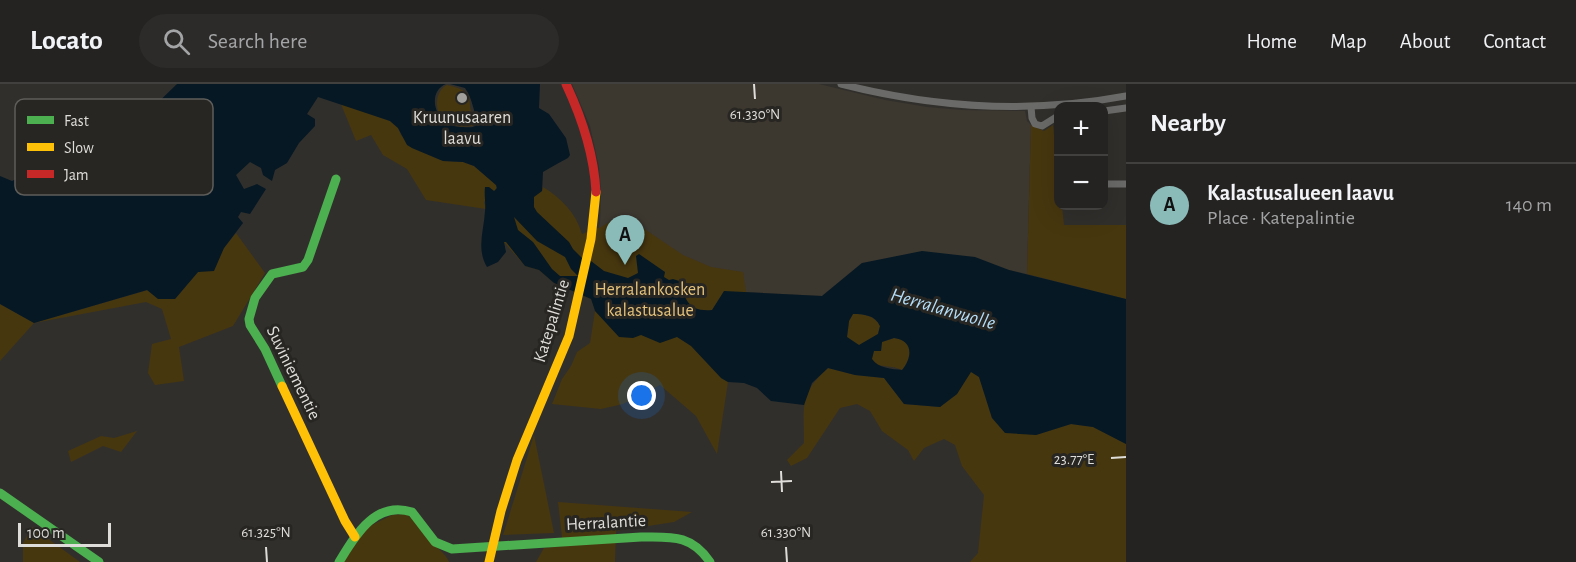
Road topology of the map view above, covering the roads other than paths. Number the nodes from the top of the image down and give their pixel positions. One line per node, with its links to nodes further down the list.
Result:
1 (566, 84): 13 (street, Katepalintie)
2 (841, 84): 4 (street)
3 (1126, 96): 4 (street)
4 (1031, 107): 7 (street)
5 (1126, 108): 6 (street)
6 (1108, 110)
7 (1054, 119)
8 (336, 179): 12 (street, Suviniementie)
9 (1108, 184): 10 (street)
10 (1126, 184)
11 (0, 493): 14 (street)
12 (356, 537): 13 (street, Herralantie); 15 (street)
13 (492, 546): 16 (street, Katepalintie); 17 (street, Herralantie)
14 (99, 562)
15 (339, 562)
16 (489, 562)
17 (710, 562)

